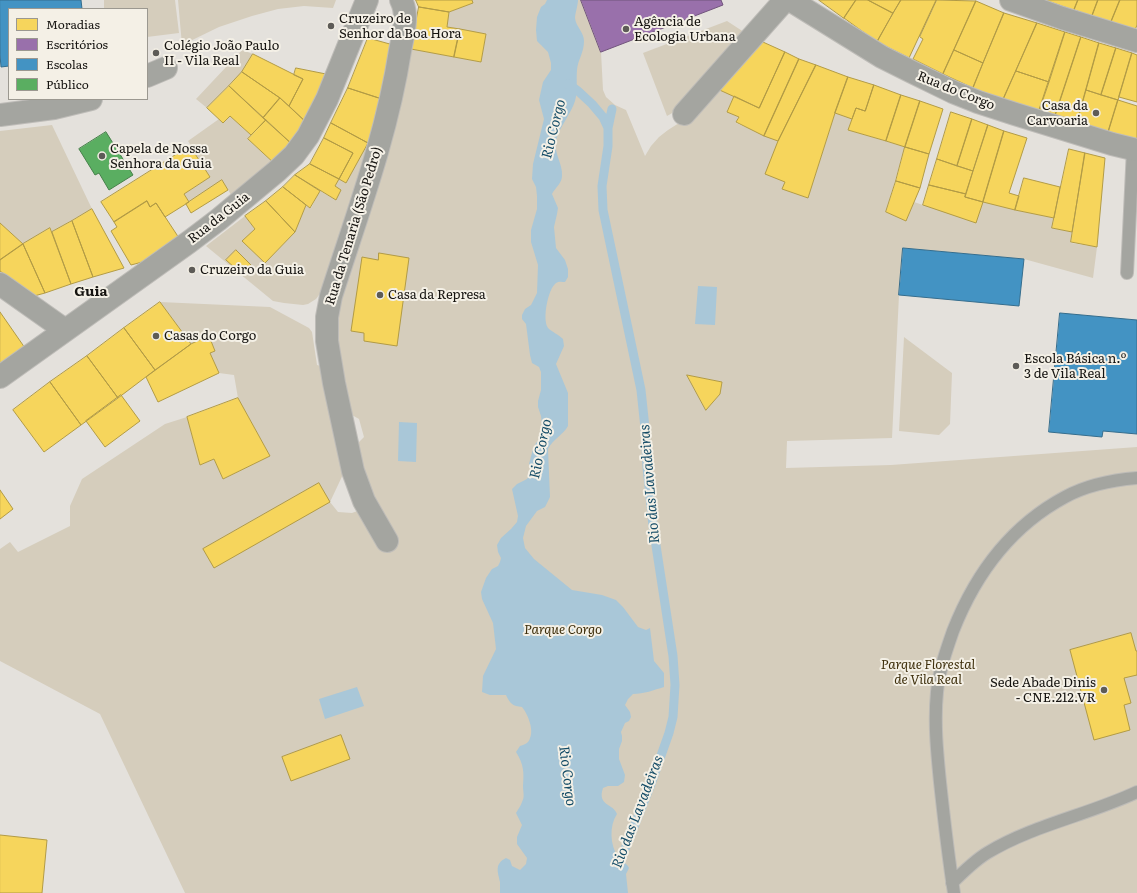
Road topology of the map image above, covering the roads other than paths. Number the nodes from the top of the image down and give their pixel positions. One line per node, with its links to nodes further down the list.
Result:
1 (367, 0): 13 (street, Rua da Guia)
2 (401, 0): 16 (street, Rua da Tenaria (São Pedro))
3 (785, 0): 8 (street)
4 (790, 0): 10 (street, Rua do Corgo)
5 (1011, 0): 6 (street)
6 (1137, 42)
7 (87, 100): 9 (street)
8 (684, 114)
9 (0, 115)
10 (1135, 150): 11 (lane)
11 (1126, 273)
12 (0, 284): 13 (street)
13 (65, 330): 14 (street, Rua da Guia)
14 (0, 377)
15 (1137, 478): 18 (lane)
16 (387, 541)
17 (1137, 792): 18 (lane)
18 (953, 888)

